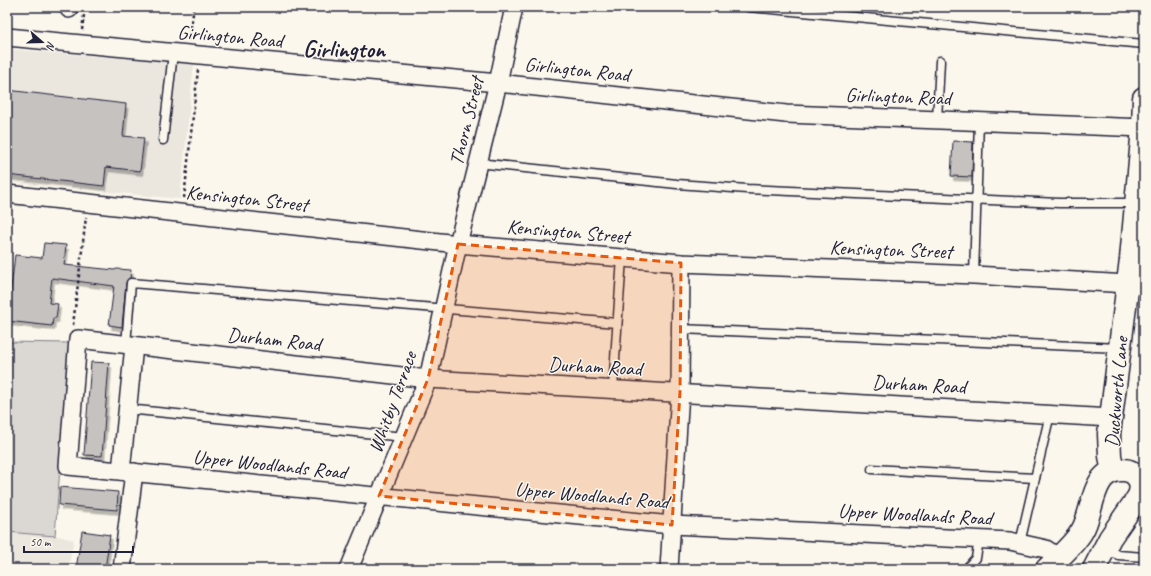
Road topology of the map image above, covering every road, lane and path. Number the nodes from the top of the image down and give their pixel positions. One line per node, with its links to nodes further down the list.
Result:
1 (194, 7): 8 (path)
2 (514, 7): 10 (street, Thorn Street)
3 (748, 7): 7 (lane)
4 (74, 10): 6 (path)
5 (7, 38): 6 (street, Girlington Road)
6 (81, 44): 8 (street, Girlington Road)
7 (1144, 44)
8 (187, 54): 10 (street, Girlington Road); 15 (lane); 21 (path)
9 (940, 61): 12 (lane)
10 (498, 83): 12 (street, Girlington Road); 16 (street, Thorn Street)
11 (1144, 98): 14 (street, Duckworth Lane)
12 (937, 120): 13 (street, Girlington Road)
13 (979, 121): 14 (street, Girlington Road); 18 (lane)
14 (1144, 128): 20 (street, Duckworth Lane)
15 (164, 140)
16 (478, 163): 18 (lane); 22 (street, Thorn Street)
17 (7, 194): 19 (street, Kensington Street)
18 (976, 198): 20 (lane); 25 (lane)
19 (88, 203): 21 (street, Kensington Street); 30 (path)
20 (1137, 203): 26 (street, Duckworth Lane)
21 (183, 213): 22 (street, Kensington Street)
22 (458, 244): 23 (street, Kensington Street); 27 (street, Whitby Terrace)
23 (622, 258): 24 (street, Kensington Street); 28 (lane)
24 (681, 263): 25 (street, Kensington Street); 29 (street)
25 (974, 275): 26 (street, Kensington Street)
26 (1128, 284): 32 (street, Duckworth Lane)
27 (443, 309): 28 (lane); 31 (lane); 33 (street, Whitby Terrace)
28 (617, 323): 34 (lane)
29 (680, 329): 32 (lane); 35 (street)
30 (78, 339): 31 (street, Durham Road); 42 (street, Upper Woodlands Road)
31 (130, 345): 33 (street, Durham Road); 36 (street)
32 (1120, 348): 38 (street, Duckworth Lane)
33 (428, 379): 34 (street, Durham Road); 39 (street, Whitby Terrace)
34 (613, 388): 35 (street, Durham Road)
35 (680, 392): 37 (street, Durham Road); 46 (street)
36 (127, 409): 39 (lane); 42 (street)
37 (1050, 414): 38 (street, Durham Road); 43 (lane)
38 (1111, 418): 41 (street, Duckworth Lane)
39 (404, 437): 45 (street, Whitby Terrace)
40 (872, 469): 43 (lane)
41 (1113, 471): 44 (street); 51 (street)
42 (127, 472): 45 (street, Upper Woodlands Road); 52 (street)
43 (1035, 478): 48 (lane)
44 (1140, 482): 49 (street)
45 (379, 496): 46 (street, Upper Woodlands Road); 53 (street, Whitby Terrace)
46 (672, 525): 47 (street, Upper Woodlands Road); 54 (street)
47 (980, 540): 48 (street, Upper Woodlands Road); 55 (lane)
48 (1020, 543): 51 (street, Upper Woodlands Road)
49 (1104, 549): 50 (lane); 56 (street)
50 (1144, 557)
51 (1052, 563)
52 (122, 569)
53 (349, 569)
54 (669, 569)
55 (966, 569)
56 (1094, 569)

